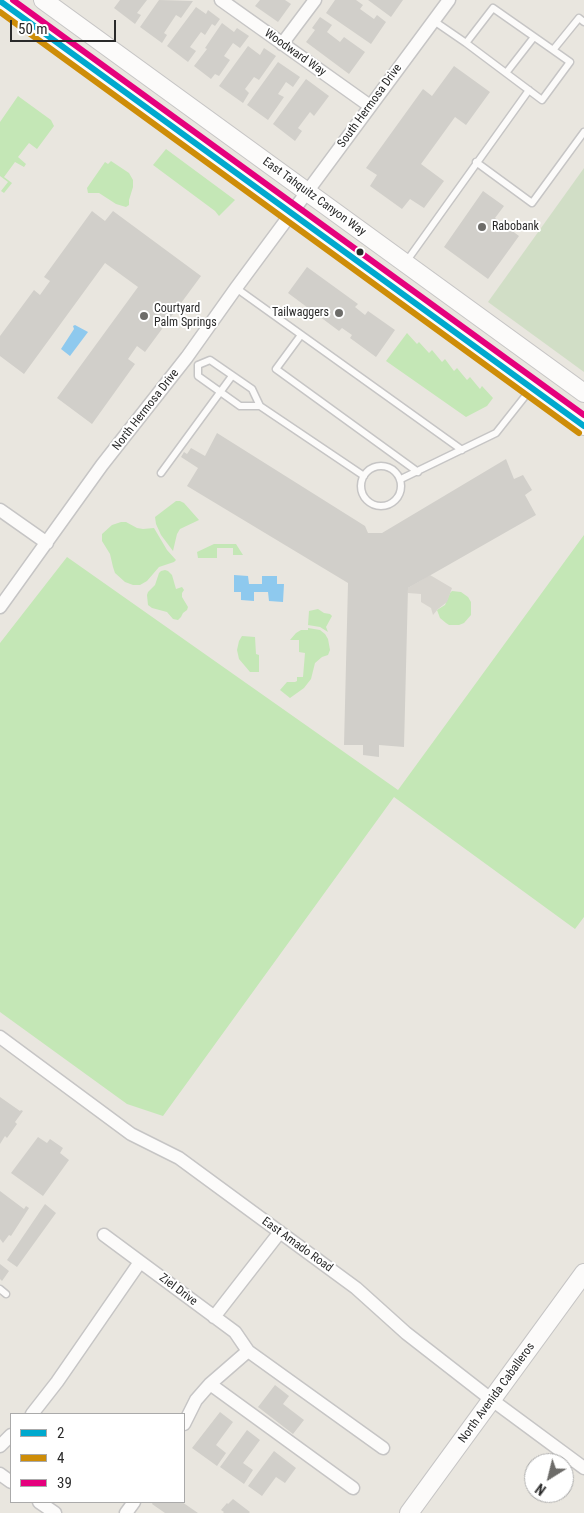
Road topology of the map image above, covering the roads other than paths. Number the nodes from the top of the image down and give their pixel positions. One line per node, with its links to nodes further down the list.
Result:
1 (43, 0): 17 (main road, East Tahquitz Canyon Way)
2 (220, 0): 10 (street, Woodward Way)
3 (315, 0): 10 (street)
4 (449, 0): 6 (street, South Hermosa Drive)
5 (0, 1): 18 (main road, East Tahquitz Canyon Way)
6 (434, 20): 9 (lane); 14 (street, South Hermosa Drive)
7 (584, 22): 11 (lane)
8 (534, 37): 9 (lane); 11 (lane); 12 (lane)
9 (466, 43): 12 (lane)
10 (282, 44): 14 (street, Woodward Way)
11 (553, 50): 13 (lane)
12 (506, 73): 13 (lane)
13 (529, 90): 16 (lane)
14 (370, 106): 17 (street, South Hermosa Drive)
15 (584, 132): 16 (lane)
16 (476, 162): 19 (lane)
17 (307, 192): 18 (street, South Hermosa Drive); 19 (main road, East Tahquitz Canyon Way)
18 (292, 213): 20 (street, North Hermosa Drive); 25 (main road, East Tahquitz Canyon Way)
19 (405, 263): 27 (main road, East Tahquitz Canyon Way)
20 (236, 288): 21 (lane); 22 (street, North Hermosa Drive)
21 (301, 335): 30 (lane); 31 (lane)
22 (187, 357): 23 (lane); 36 (street, North Hermosa Drive)
23 (198, 365): 24 (lane); 26 (lane)
24 (232, 376): 26 (lane); 28 (lane)
25 (532, 388): 29 (main road, East Tahquitz Canyon Way); 30 (lane)
26 (220, 392): 28 (lane); 32 (lane)
27 (584, 393)
28 (260, 406): 33 (lane)
29 (584, 426)
30 (462, 450): 31 (lane)
31 (418, 472): 34 (lane)
32 (160, 473)
33 (364, 476): 34 (lane); 34 (lane)
34 (401, 479)
35 (0, 510): 36 (street)
36 (47, 543): 37 (street, North Hermosa Drive)
37 (0, 607)
38 (0, 1037): 39 (street, East Amado Road)
39 (280, 1232): 45 (street); 48 (street, East Amado Road)
40 (104, 1235): 41 (street, Ziel Drive)
41 (140, 1262): 45 (street, Ziel Drive); 49 (street)
42 (584, 1273): 48 (main road, North Avenida Caballeros)
43 (0, 1289): 44 (lane)
44 (6, 1294)
45 (214, 1317): 46 (street, Ziel Drive)
46 (248, 1351): 47 (street); 53 (street, Ziel Drive)
47 (210, 1384): 50 (street); 55 (street)
48 (492, 1400): 54 (street, East Amado Road); 58 (main road, North Avenida Caballeros)
49 (33, 1413)
50 (185, 1422)
51 (10, 1436): 52 (street)
52 (0, 1446)
53 (383, 1448)
54 (584, 1468)
55 (352, 1488)
56 (40, 1503): 57 (street)
57 (55, 1513)
58 (409, 1513)

